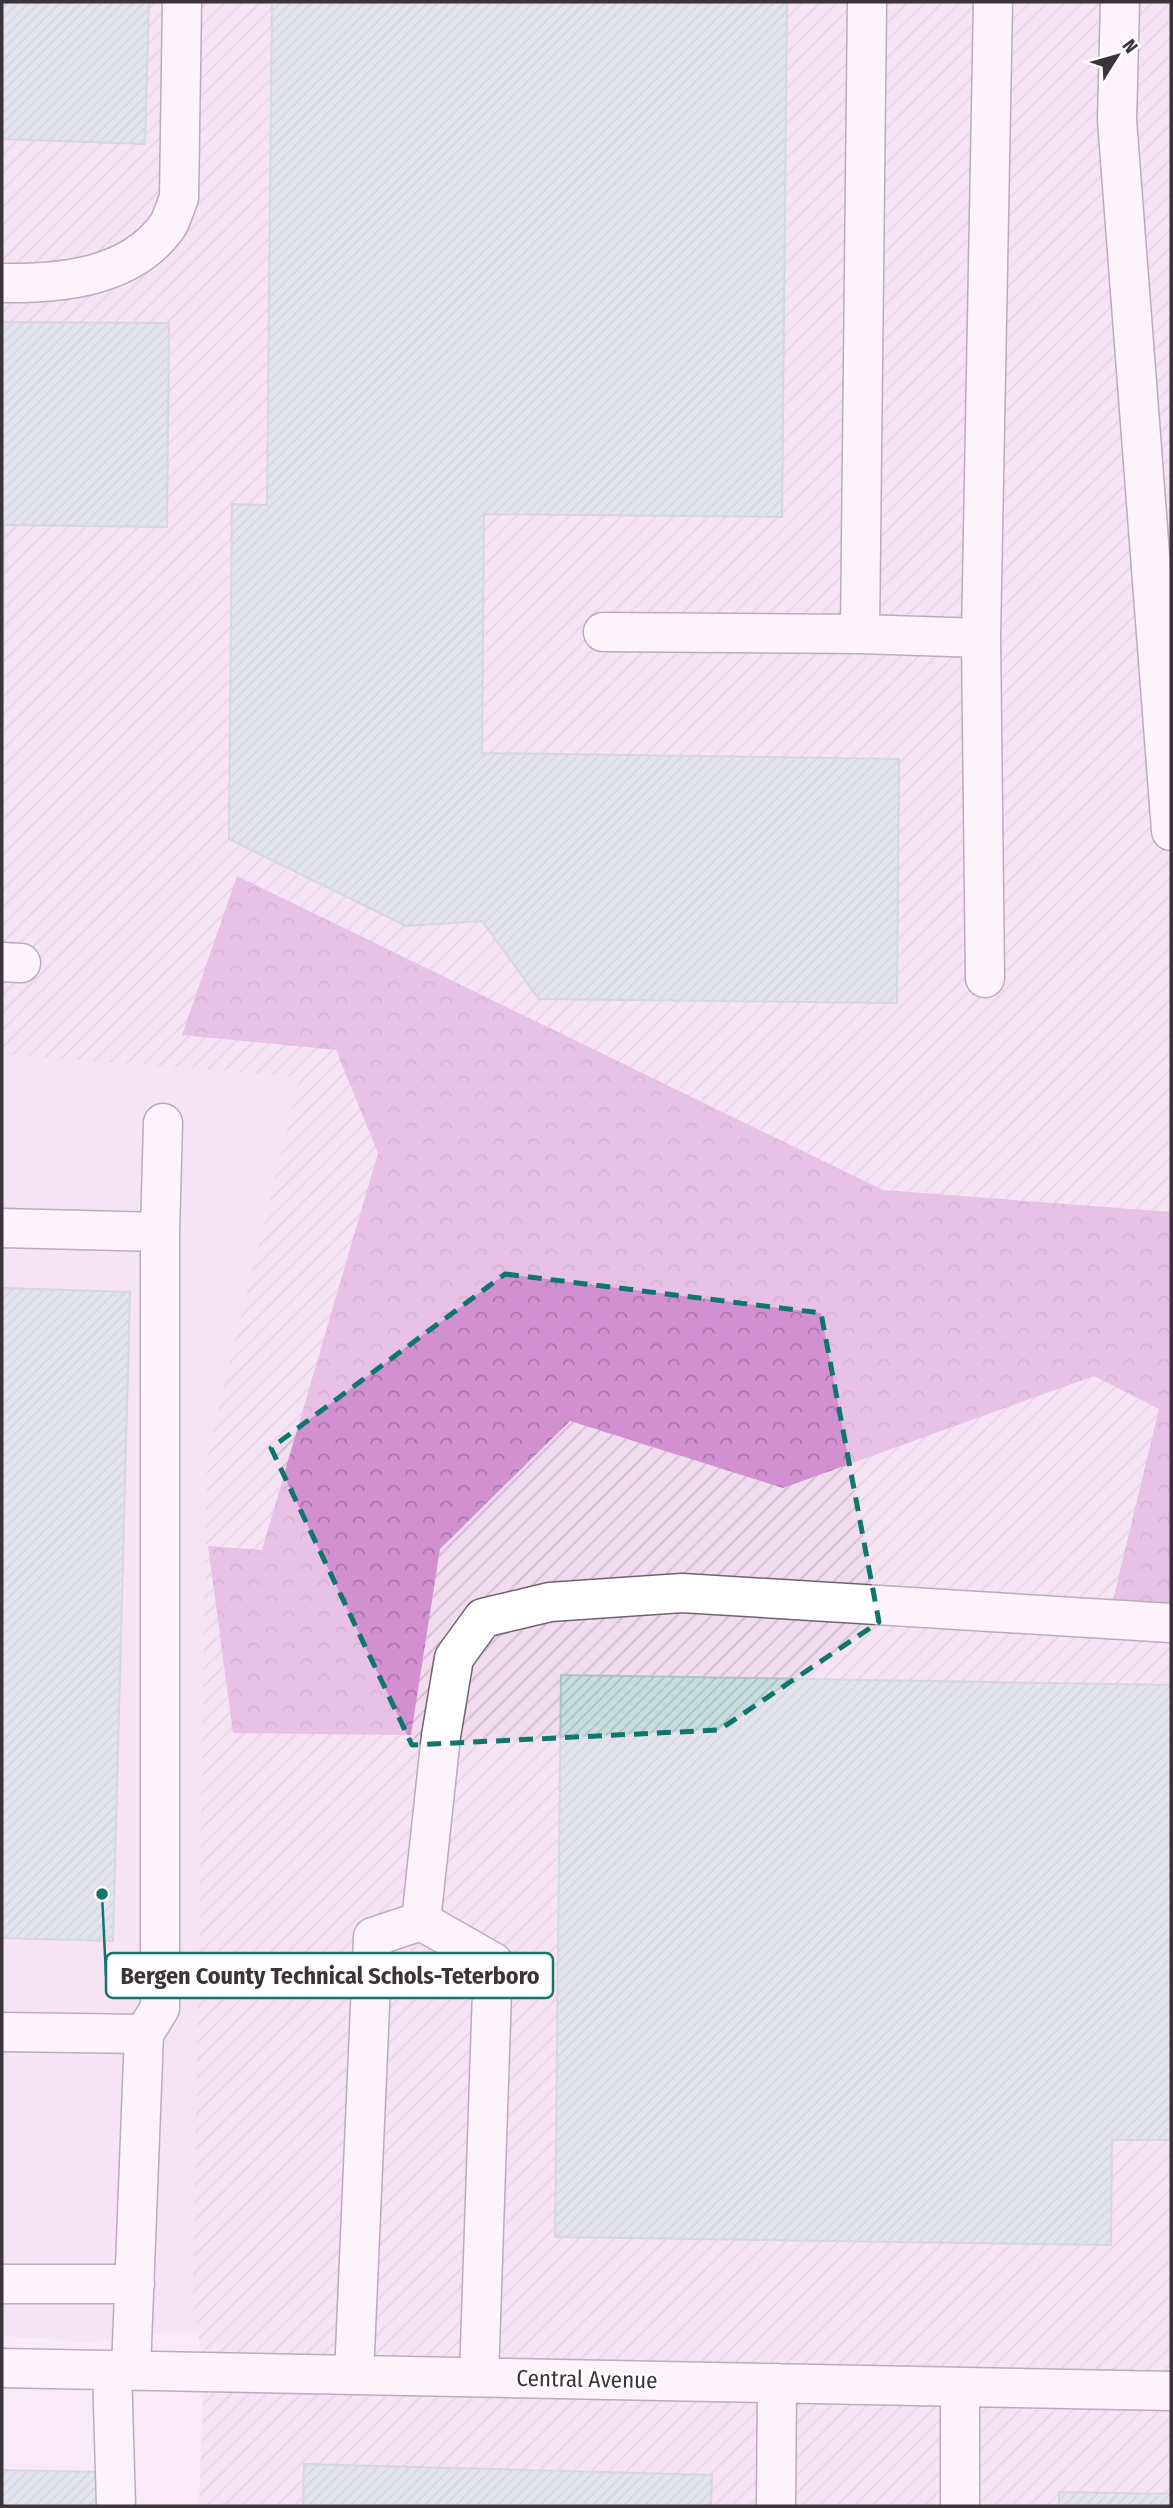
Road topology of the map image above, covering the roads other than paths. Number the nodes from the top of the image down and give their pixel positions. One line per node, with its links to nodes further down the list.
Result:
1 (182, 2): 5 (street)
2 (867, 2): 7 (street)
3 (993, 2): 8 (street)
4 (1120, 2): 9 (street)
5 (2, 283)
6 (603, 632): 7 (street)
7 (860, 634): 8 (street)
8 (981, 638): 10 (street)
9 (1171, 831)
10 (985, 978)
11 (163, 1123): 13 (street)
12 (2, 1228): 13 (street)
13 (160, 1232): 17 (street)
14 (1171, 1623): 15 (street)
15 (421, 1921): 22 (street); 23 (street)
16 (2, 2032): 17 (street)
17 (144, 2034): 19 (street)
18 (2, 2284): 19 (street)
19 (135, 2284): 21 (street)
20 (2, 2368): 21 (street, Central Avenue)
21 (122, 2370): 22 (street, Central Avenue); 27 (street)
22 (354, 2375): 23 (street, Central Avenue)
23 (480, 2377): 24 (street, Central Avenue)
24 (777, 2383): 25 (street, Central Avenue); 28 (street)
25 (960, 2387): 26 (street, Central Avenue); 29 (street)
26 (1171, 2391)
27 (116, 2506)
28 (776, 2506)
29 (960, 2506)

